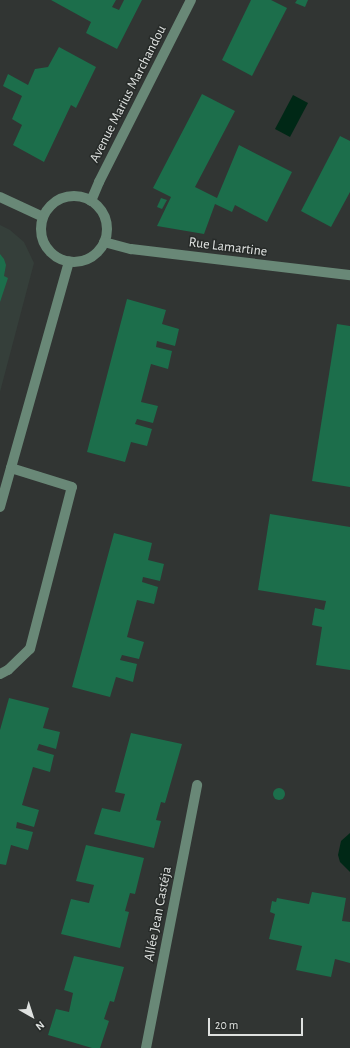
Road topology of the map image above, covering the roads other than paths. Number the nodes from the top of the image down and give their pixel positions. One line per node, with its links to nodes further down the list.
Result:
1 (191, 0): 3 (street, Avenue Marius Marchandou)
2 (0, 197): 4 (street)
3 (91, 201): 4 (street); 5 (street)
4 (44, 217): 6 (street)
5 (104, 242): 6 (street); 7 (street, Rue Lamartine)
6 (69, 261): 8 (street)
7 (350, 275)
8 (11, 468): 9 (street); 10 (street)
9 (0, 507)
10 (0, 674)
11 (197, 785): 12 (street, Allée Jean Castéja)
12 (146, 1048)

